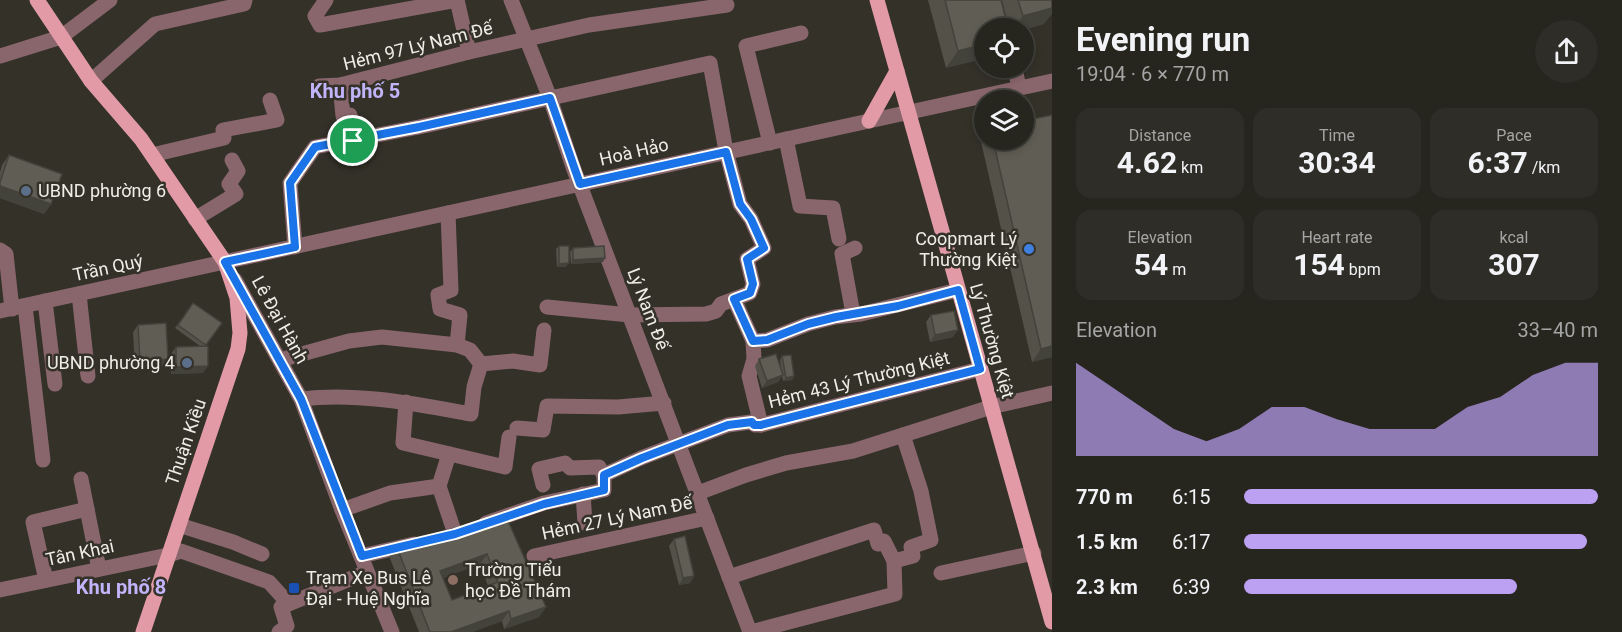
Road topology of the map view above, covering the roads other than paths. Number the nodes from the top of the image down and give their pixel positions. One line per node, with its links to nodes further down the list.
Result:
1 (37, 0): 11 (main road, Lê Đại Hành)
2 (110, 0): 11 (street)
3 (457, 0): 9 (street); 13 (street)
4 (511, 0): 12 (street, Lý Nam Đế)
5 (877, 0): 15 (main road, Lý Thường Kiệt)
6 (244, 2): 17 (street)
7 (320, 2): 9 (street); 9 (street)
8 (727, 5): 12 (street, Hẻm 97 Lý Nam Đế)
9 (337, 22)
10 (801, 33): 28 (street)
11 (61, 37): 14 (street); 17 (main road, Lê Đại Hành)
12 (526, 40): 13 (street, Hẻm 97 Lý Nam Đế); 22 (street, Lý Nam Đế)
13 (469, 52): 19 (street, Hẻm 97 Lý Nam Đế)
14 (0, 56)
15 (897, 71): 24 (main road, Lý Thường Kiệt); 25 (main road)
16 (1017, 78): 21 (street)
17 (91, 81): 30 (main road, Lê Đại Hành)
18 (1052, 81): 21 (street, Hoà Hảo)
19 (340, 85): 20 (street, Hẻm 97 Lý Nam Đế); 27 (street)
20 (319, 86)
21 (1019, 88): 24 (street, Hoà Hảo)
22 (550, 98): 27 (street); 29 (street); 32 (street, Lý Nam Đế)
23 (270, 100): 30 (street)
24 (908, 112): 25 (street, Hoà Hảo); 40 (main road, Lý Thường Kiệt)
25 (868, 121): 26 (street, Hoà Hảo)
26 (786, 139): 28 (street, Hoà Hảo); 35 (street)
27 (347, 141): 36 (street)
28 (770, 143): 29 (street, Hoà Hảo)
29 (726, 152): 32 (street, Hoà Hảo); 42 (street)
30 (152, 155): 34 (main road, Lê Đại Hành)
31 (232, 160): 34 (street)
32 (580, 184): 33 (street, Hoà Hảo); 47 (street, Lý Nam Đế)
33 (448, 213): 36 (street, Hoà Hảo); 50 (street)
34 (195, 219): 39 (main road, Lê Đại Hành)
35 (839, 239)
36 (295, 247): 39 (street, Hoà Hảo)
37 (855, 248): 46 (street)
38 (0, 249): 45 (street)
39 (225, 262): 41 (street, Trần Quý); 51 (street, Lê Đại Hành); 76 (main road, Thuận Kiều)
40 (958, 290): 46 (street); 53 (main road, Lý Thường Kiệt)
41 (79, 294): 43 (street, Trần Quý); 54 (street)
42 (734, 299): 47 (street); 49 (street)
43 (45, 302): 45 (street, Trần Quý); 55 (street)
44 (548, 307): 47 (street)
45 (13, 309): 65 (street)
46 (853, 314): 49 (street)
47 (630, 315): 59 (street, Lý Nam Đế)
48 (544, 330): 52 (street)
49 (753, 341): 61 (street)
50 (457, 345): 51 (street); 52 (street)
51 (280, 360): 57 (street, Lê Đại Hành)
52 (481, 364): 58 (street)
53 (980, 369): 60 (main road, Lý Thường Kiệt); 61 (street, Hẻm 43 Lý Thường Kiệt)
54 (88, 376)
55 (55, 384)
56 (1052, 393): 60 (street)
57 (301, 399): 58 (street); 73 (street, Lê Đại Hành)
58 (406, 402): 64 (street)
59 (664, 403): 63 (street, Lý Nam Đế); 64 (street)
60 (991, 407): 62 (street); 78 (main road, Lý Thường Kiệt)
61 (761, 425): 63 (street, Hẻm 43 Lý Thường Kiệt)
62 (903, 435): 70 (street); 83 (street)
63 (679, 444): 66 (street, Hẻm 43 Lý Thường Kiệt); 70 (street, Lý Nam Đế)
64 (449, 454): 69 (street)
65 (43, 460)
66 (604, 475): 68 (street); 71 (street)
67 (81, 479): 72 (street)
68 (543, 485)
69 (439, 486): 71 (street); 73 (street)
70 (698, 493): 74 (street, Lý Nam Đế)
71 (583, 495): 75 (street)
72 (87, 509): 84 (street); 88 (street)
73 (342, 510): 81 (street, Lê Đại Hành)
74 (707, 518): 82 (street, Hẻm 27 Lý Nam Đế); 87 (street, Lý Nam Đế)
75 (585, 523)
76 (179, 525): 79 (street); 80 (main road, Thuận Kiều)
77 (424, 541): 81 (street)
78 (1034, 553): 86 (street); 91 (main road, Lý Thường Kiệt)
79 (262, 554)
80 (168, 555): 84 (street, Tân Khai); 90 (street, Tân Khai); 92 (main road, Thuận Kiều)
81 (362, 556): 85 (street, Lê Đại Hành)
82 (534, 556)
83 (894, 561): 87 (street); 95 (street)
84 (99, 569): 88 (street, Tân Khai)
85 (367, 572): 90 (street); 94 (street, Lê Đại Hành)
86 (941, 573)
87 (729, 577): 95 (street, Lý Nam Đế)
88 (46, 580): 89 (street, Tân Khai)
89 (0, 590)
90 (288, 603): 93 (street)
91 (1052, 622)
92 (143, 632)
93 (279, 632)
94 (392, 632)
95 (750, 632)

